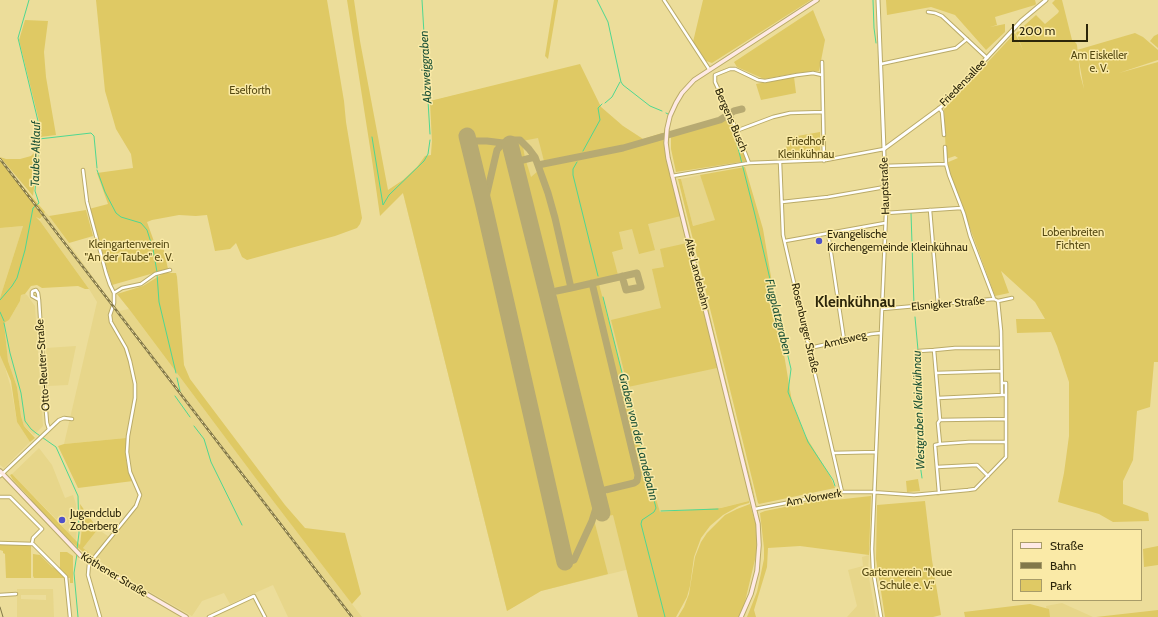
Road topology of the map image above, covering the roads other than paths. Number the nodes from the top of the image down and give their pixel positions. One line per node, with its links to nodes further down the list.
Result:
1 (664, 0): 10 (street)
2 (817, 0): 10 (main road, Alte Landebahn)
3 (878, 0): 9 (street, Hauptstraße)
4 (1046, 0): 7 (street, Friedensallee)
5 (928, 12): 6 (street)
6 (967, 39): 7 (street); 9 (street)
7 (987, 58): 12 (street, Friedensallee)
8 (822, 62): 11 (street)
9 (881, 64): 17 (street, Hauptstraße)
10 (709, 69): 24 (main road, Alte Landebahn)
11 (822, 75): 13 (street); 14 (street, Bergens Busch)
12 (939, 108): 15 (street); 17 (street, Friedensallee)
13 (823, 112): 14 (street); 18 (street)
14 (736, 132): 20 (street, Bergens Busch)
15 (944, 135)
16 (944, 147): 21 (street)
17 (884, 149): 18 (street); 22 (street, Hauptstraße)
18 (824, 160): 19 (street)
19 (780, 162): 20 (street); 26 (street, Rosenburger Straße)
20 (749, 163): 24 (street)
21 (946, 164): 22 (street); 27 (street)
22 (884, 166): 25 (street, Hauptstraße)
23 (83, 170): 34 (street)
24 (672, 176): 67 (main road, Alte Landebahn)
25 (885, 187): 26 (street); 29 (street, Hauptstraße)
26 (782, 202): 32 (street, Rosenburger Straße)
27 (961, 208): 28 (street); 37 (street)
28 (930, 210): 29 (street); 38 (street)
29 (886, 213): 30 (street, Hauptstraße)
30 (886, 223): 31 (street); 39 (street, Hauptstraße)
31 (828, 233): 32 (street); 41 (street)
32 (785, 241): 42 (street, Rosenburger Straße)
33 (170, 270): 34 (street)
34 (114, 293): 70 (street)
35 (1012, 298): 37 (street, Elsnigker Straße)
36 (39, 300): 55 (street, Otto-Reuter-Straße)
37 (996, 300): 38 (street, Elsnigker Straße); 43 (street)
38 (938, 305): 39 (street, Elsnigker Straße)
39 (882, 309): 40 (street, Hauptstraße)
40 (881, 333): 41 (street, Amtsweg); 58 (street, Hauptstraße)
41 (844, 340): 42 (street, Amtsweg)
42 (810, 348): 59 (street, Rosenburger Straße)
43 (1001, 348): 44 (street); 46 (street)
44 (934, 350): 45 (street); 47 (street)
45 (919, 351)
46 (1002, 371): 47 (street); 48 (street)
47 (936, 373): 51 (street)
48 (1002, 383): 49 (street); 50 (street, Am Vorwerk)
49 (1002, 395): 50 (street); 51 (street)
50 (1006, 395): 53 (street, Am Vorwerk)
51 (938, 398): 54 (street)
52 (72, 419): 55 (street)
53 (1006, 419): 54 (street); 56 (street, Am Vorwerk)
54 (940, 420): 57 (street)
55 (49, 429): 61 (street)
56 (1006, 442): 57 (street); 62 (street, Am Vorwerk)
57 (940, 444): 60 (street)
58 (876, 452): 59 (street); 64 (street, Hauptstraße)
59 (833, 453): 63 (street, Rosenburger Straße)
60 (937, 466): 62 (street); 65 (street)
61 (1, 474): 70 (main road, Köthener Straße)
62 (988, 476): 65 (street, Am Vorwerk)
63 (842, 492): 64 (street, Am Vorwerk); 67 (street, Am Vorwerk)
64 (874, 492): 65 (street, Am Vorwerk); 79 (street, Hauptstraße)
65 (939, 493)
66 (0, 497): 69 (street)
67 (755, 509): 78 (main road, Alte Landebahn)
68 (0, 543): 69 (street)
69 (32, 544): 73 (street)
70 (90, 562): 74 (street); 75 (main road, Köthener Straße)
71 (16, 594): 72 (street)
72 (0, 595)
73 (70, 617)
74 (100, 617)
75 (186, 617)
76 (209, 617): 77 (street)
77 (265, 617)
78 (741, 617)
79 (881, 617)

